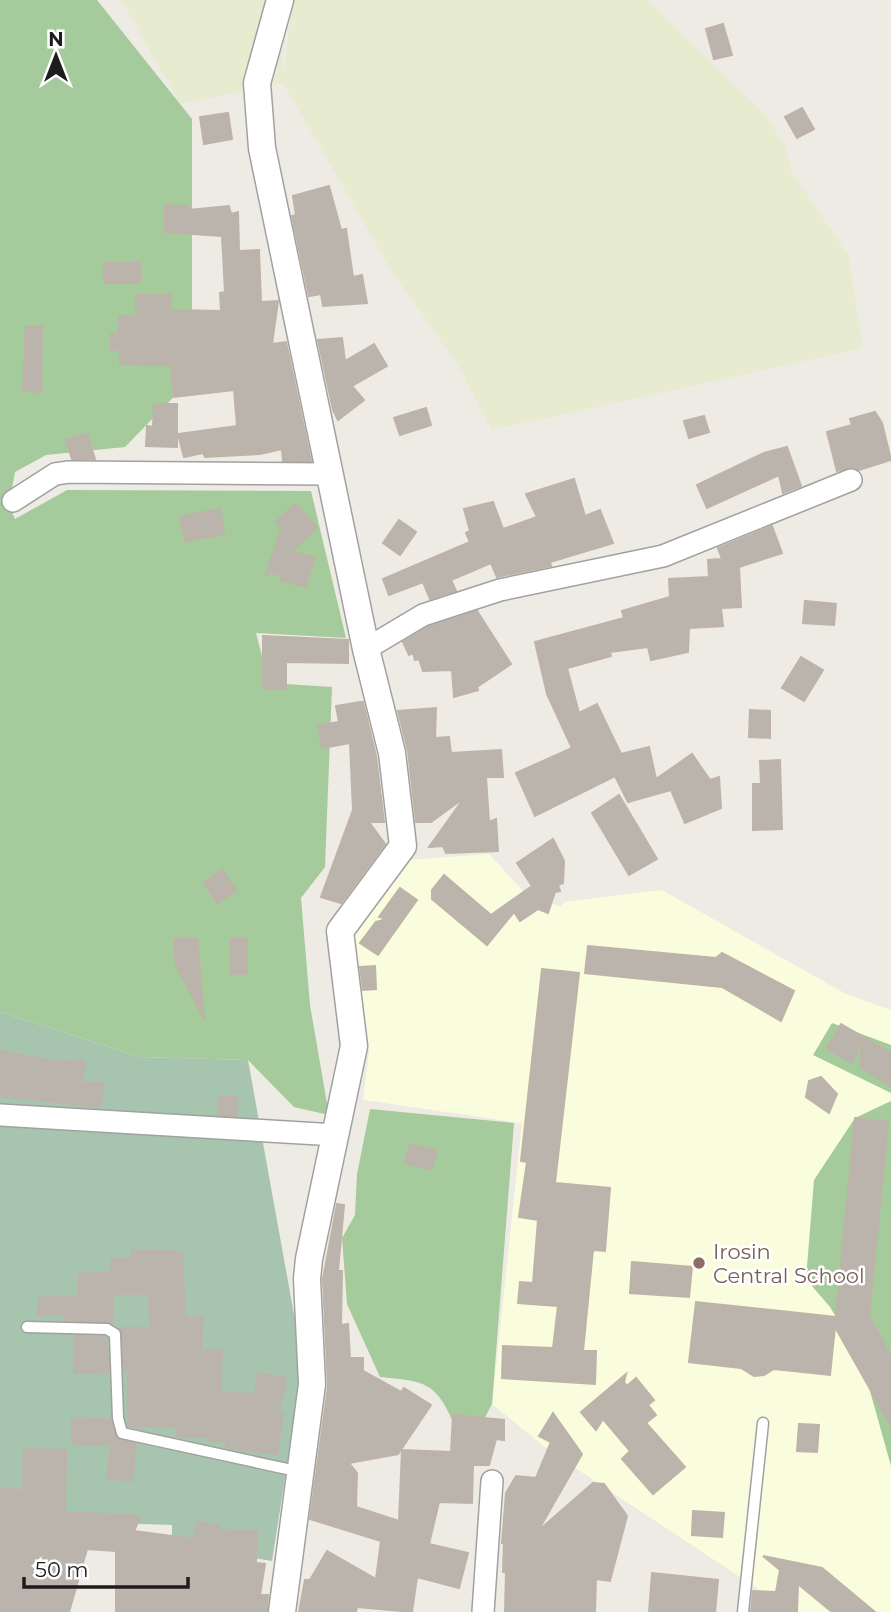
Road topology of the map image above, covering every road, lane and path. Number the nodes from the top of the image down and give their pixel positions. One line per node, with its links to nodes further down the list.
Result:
1 (280, 0): 2 (street)
2 (331, 474): 4 (street); 5 (street)
3 (851, 480): 5 (street)
4 (13, 501)
5 (366, 649): 7 (street)
6 (0, 1115): 7 (street)
7 (336, 1135): 10 (street)
8 (27, 1328): 10 (lane)
9 (764, 1423): 14 (lane)
10 (301, 1472): 12 (street)
11 (492, 1481): 13 (street)
12 (282, 1612)
13 (483, 1612)
14 (743, 1612)

